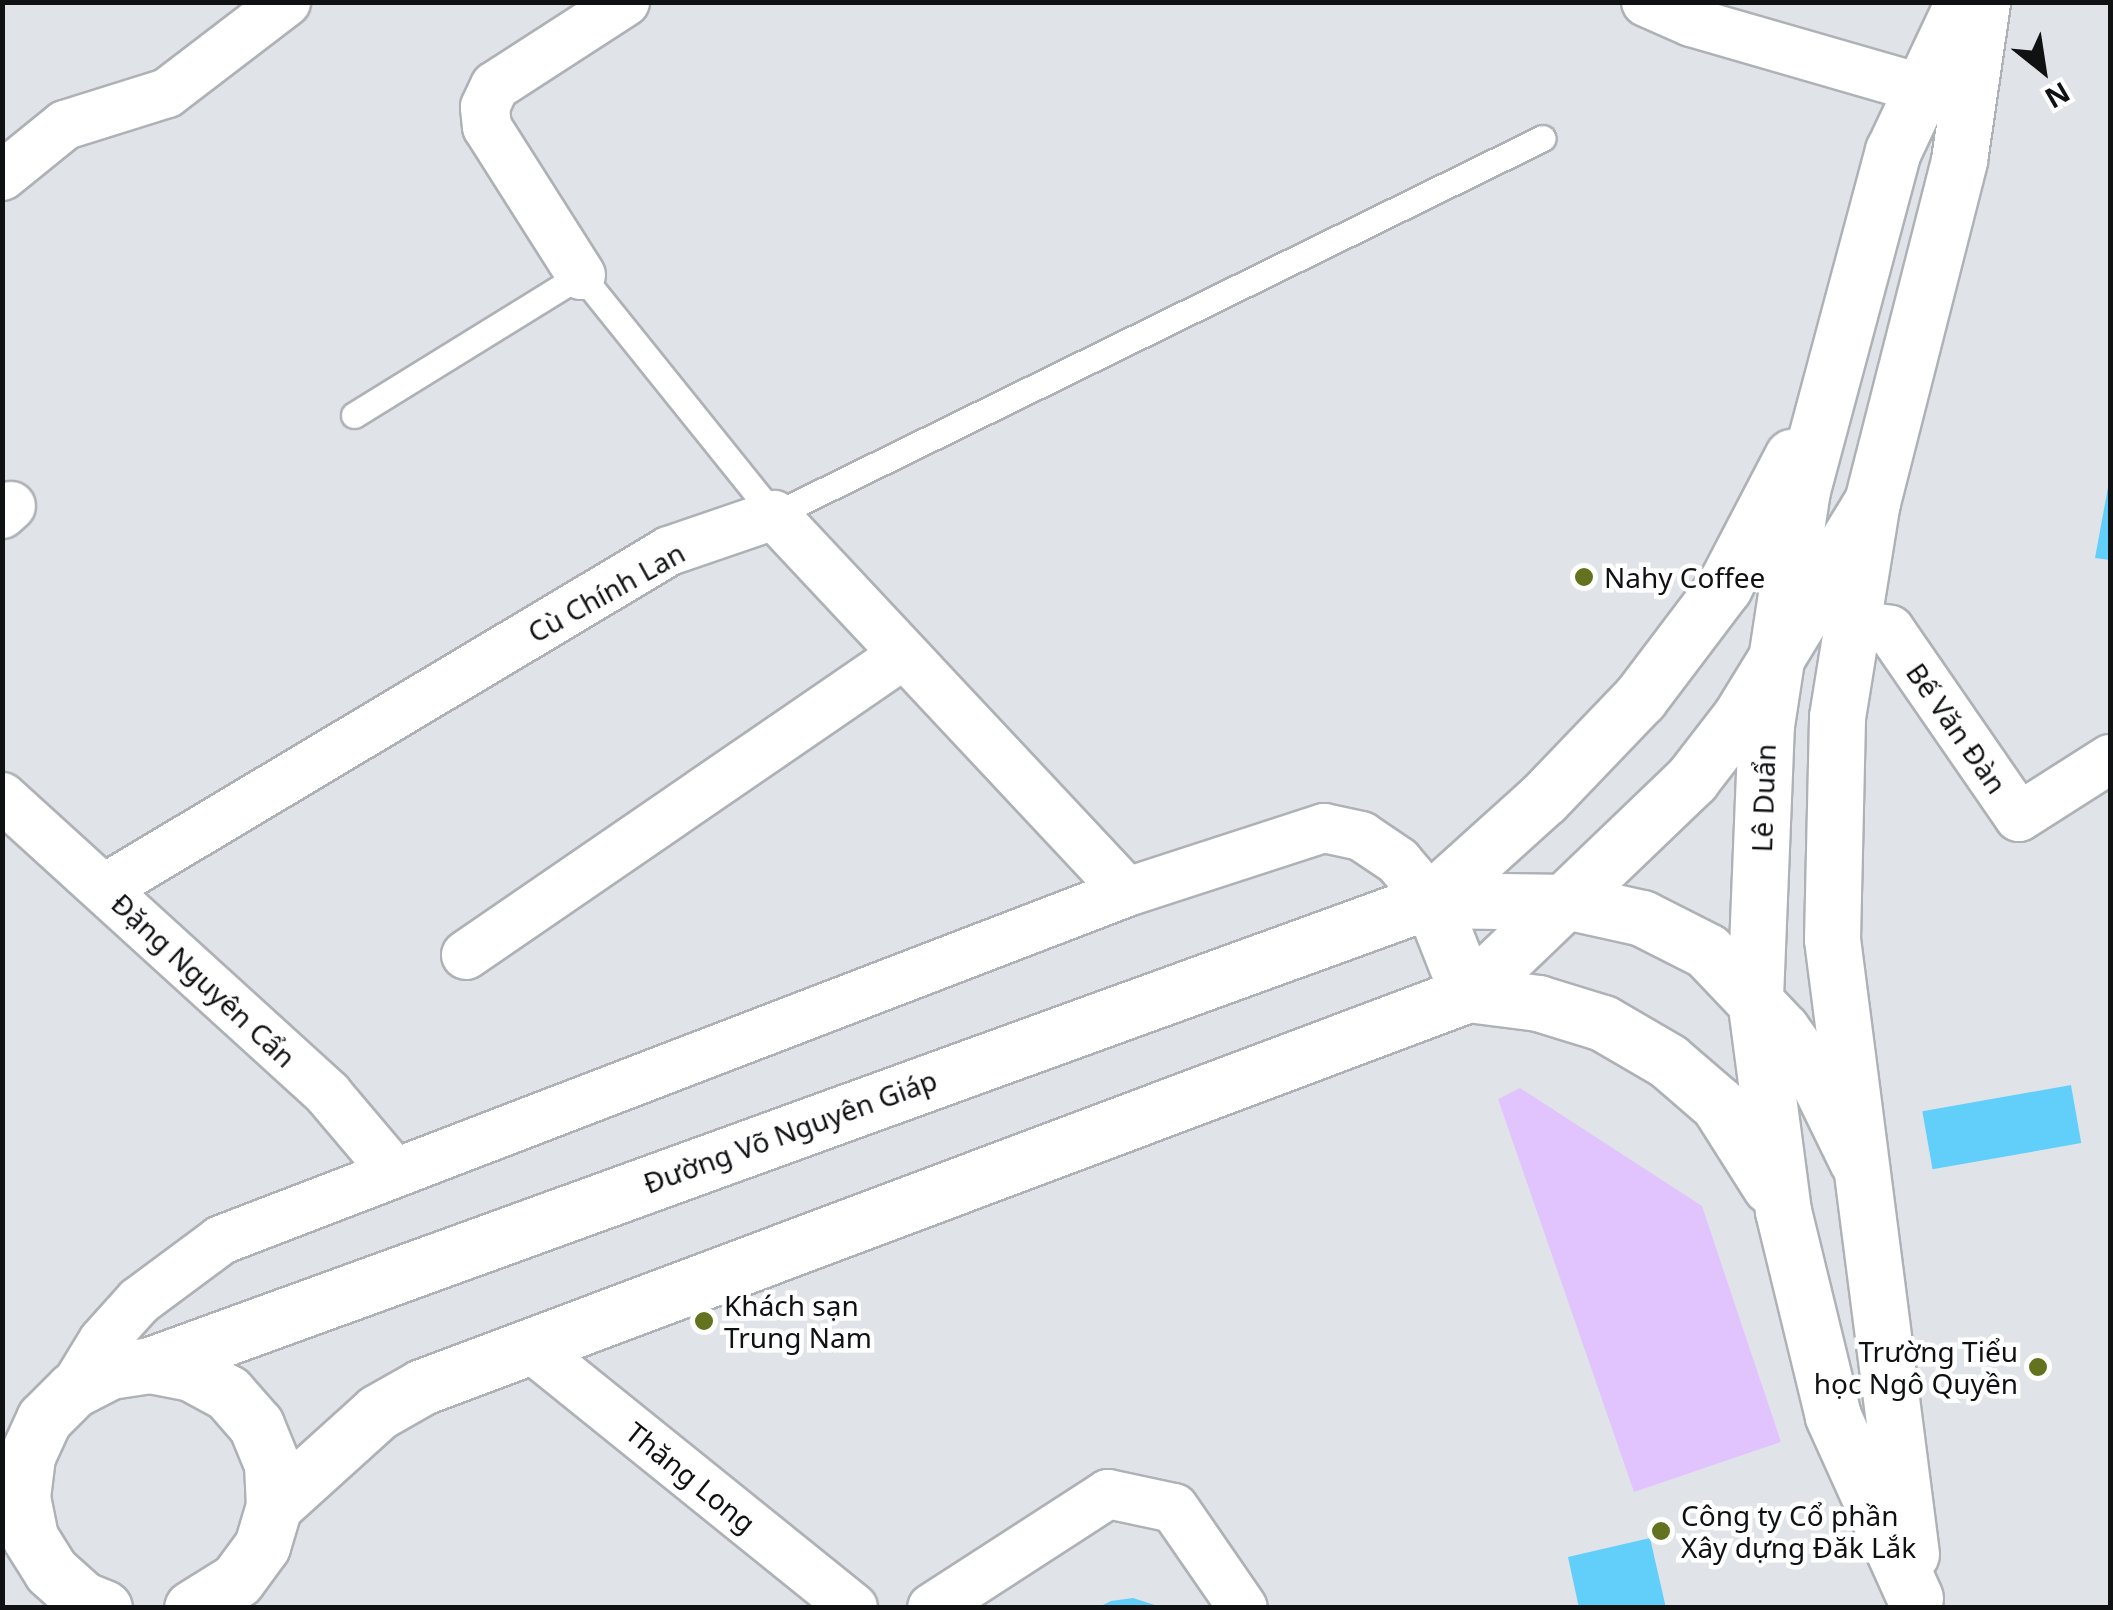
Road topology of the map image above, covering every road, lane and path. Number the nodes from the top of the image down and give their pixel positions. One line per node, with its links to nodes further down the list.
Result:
1 (286, 2): 8 (street)
2 (624, 2): 9 (street)
3 (1646, 2): 6 (street)
4 (1964, 2): 6 (main road, Lê Duẩn)
5 (1982, 2): 12 (main road, Lê Duẩn)
6 (1922, 89): 10 (main road, Lê Duẩn)
7 (1543, 138): 13 (lane)
8 (2, 176)
9 (582, 275): 11 (lane); 13 (lane)
10 (1832, 380): 15 (main road, Lê Duẩn); 21 (main road)
11 (354, 415)
12 (1872, 502): 14 (main road, Lê Duẩn); 15 (main road)
13 (774, 515): 16 (street); 19 (street, Cù Chính Lan)
14 (1852, 625): 17 (street, Bế Văn Đàn); 26 (main road, Lê Duẩn)
15 (1778, 649): 22 (main road); 25 (main road, Lê Duẩn)
16 (903, 655): 20 (street); 23 (street)
17 (2110, 759)
18 (2, 797): 19 (street, Đặng Nguyên Cẩn)
19 (104, 888): 27 (street, Đặng Nguyên Cẩn)
20 (1127, 892): 21 (street); 27 (street)
21 (1431, 900): 22 (main road); 24 (main road); 30 (main road, Đường Võ Nguyên Giáp)
22 (1570, 902): 24 (main road); 25 (main road)
23 (466, 955)
24 (1468, 994): 28 (main road); 29 (main road)
25 (1755, 996): 26 (main road); 28 (main road, Lê Duẩn)
26 (1857, 1162): 35 (main road, Lê Duẩn)
27 (394, 1172): 31 (street)
28 (1783, 1210): 35 (main road, Lê Duẩn)
29 (530, 1347): 33 (main road); 38 (street, Thăng Long)
30 (150, 1365): 31 (main road, Đường Võ Nguyên Giáp); 33 (main road)
31 (74, 1390): 32 (main road); 34 (main road)
32 (2, 1426)
33 (274, 1506): 37 (main road)
34 (26, 1572): 36 (main road)
35 (1916, 1603)
36 (104, 1608)
37 (192, 1608)
38 (852, 1608)
39 (932, 1608): 40 (street)
40 (1243, 1608)

